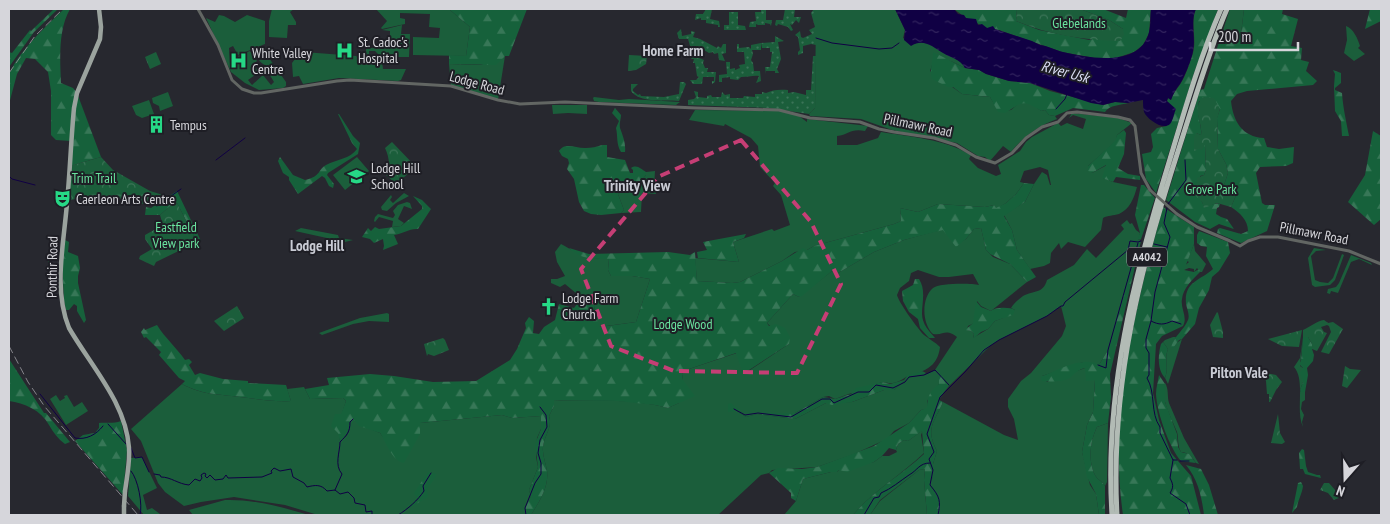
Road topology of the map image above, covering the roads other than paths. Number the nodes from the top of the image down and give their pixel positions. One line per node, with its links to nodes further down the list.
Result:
1 (98, 9): 7 (main road, Ponthir Road, bridge)
2 (198, 9): 5 (street, Lodge Road)
3 (1221, 9): 8 (highway, A4042)
4 (1227, 9): 9 (highway, A4042)
5 (682, 107): 6 (street, Pillmawr Road, bridge)
6 (1381, 264)
7 (124, 515)
8 (1112, 515)
9 (1117, 515)

